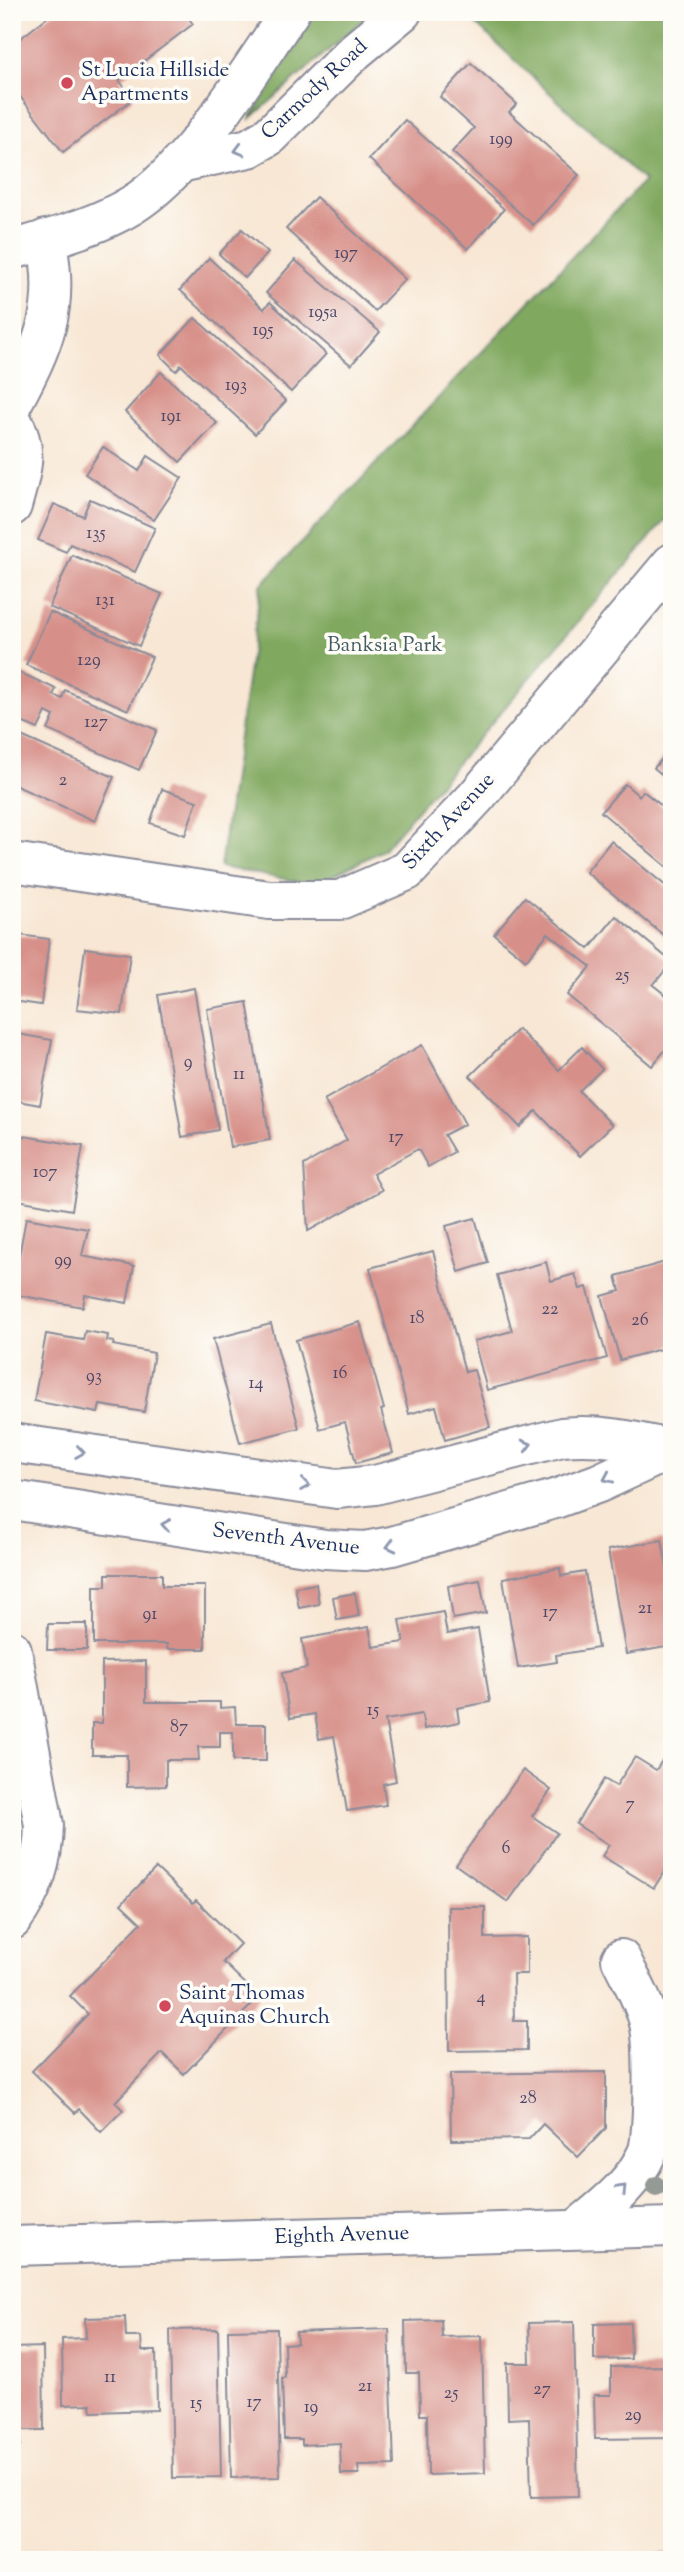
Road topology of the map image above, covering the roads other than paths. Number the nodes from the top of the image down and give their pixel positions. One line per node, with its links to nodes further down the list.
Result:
1 (290, 12): 3 (street)
2 (402, 12): 3 (street, Carmody Road, one-way to 3)
3 (180, 163): 4 (street)
4 (22, 244): 5 (street)
5 (12, 404)
6 (12, 419): 7 (street)
7 (12, 506)
8 (672, 563): 9 (street, Sixth Avenue)
9 (12, 862)
10 (12, 1443): 11 (street, Seventh Avenue, one-way to 11)
11 (671, 1449): 12 (street, Seventh Avenue, one-way to 12)
12 (12, 1500)
13 (12, 1650): 14 (street)
14 (12, 1920)
15 (621, 1959): 16 (street)
16 (652, 2139): 17 (street); 19 (street, one-way to 16)
17 (672, 2171)
18 (672, 2227): 19 (street, Eighth Avenue)
19 (578, 2228): 20 (street, Eighth Avenue)
20 (12, 2246)

